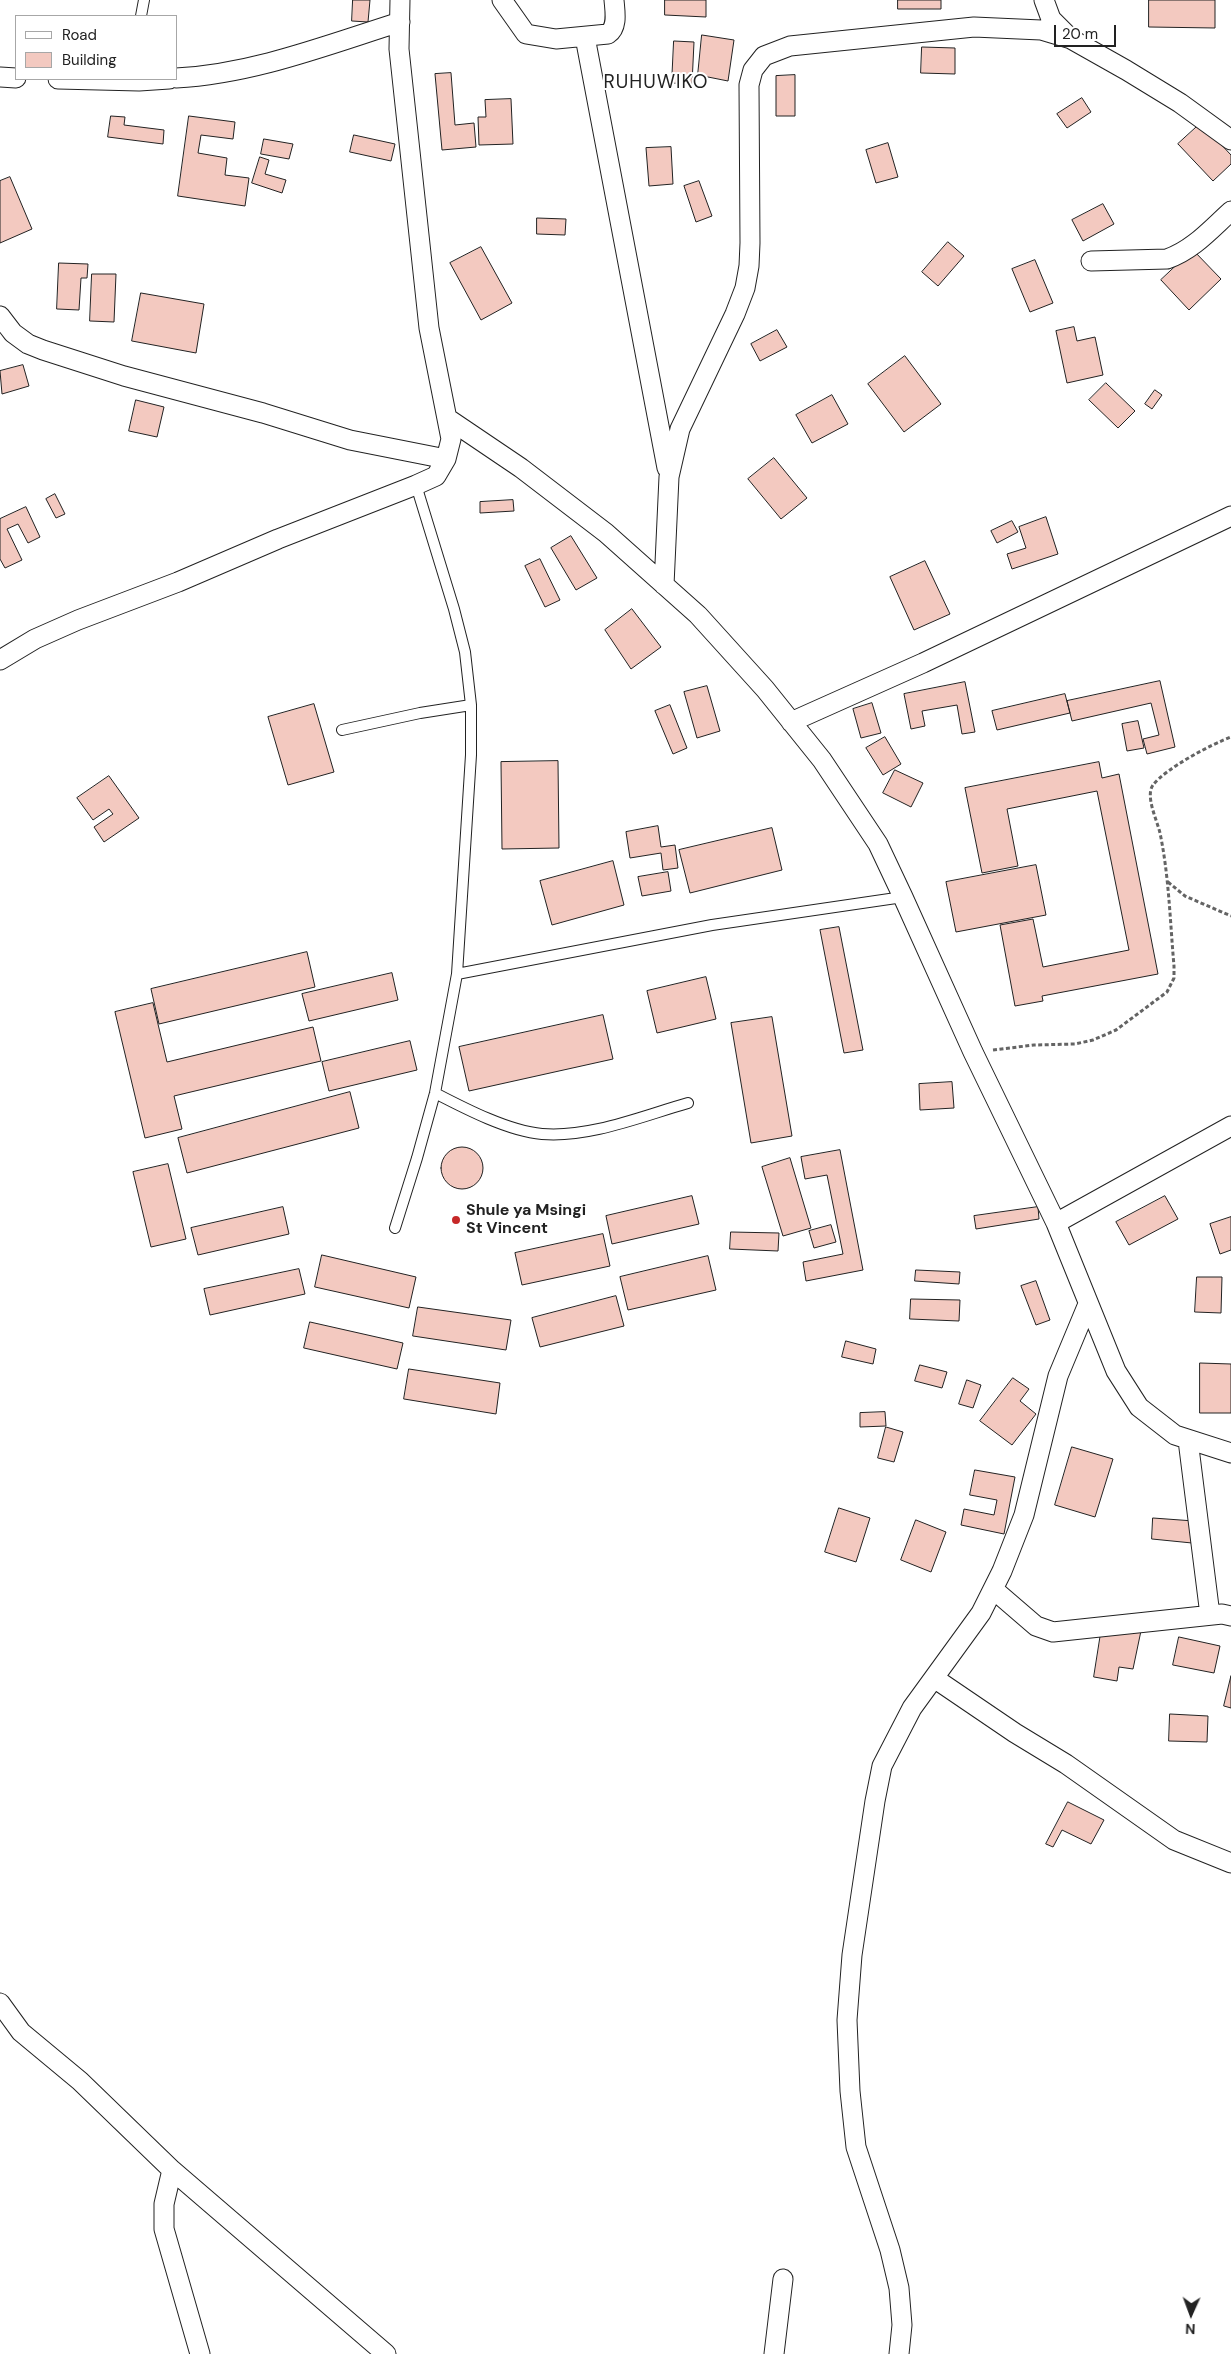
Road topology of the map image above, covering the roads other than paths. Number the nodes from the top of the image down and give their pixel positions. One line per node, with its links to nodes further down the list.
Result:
1 (144, 0): 6 (lane)
2 (400, 0): 7 (street)
3 (502, 0): 8 (street)
4 (614, 0): 8 (street)
5 (1044, 0): 9 (street)
6 (142, 15)
7 (400, 22): 12 (street); 17 (street)
8 (585, 37): 19 (street)
9 (1071, 39): 13 (street); 19 (street)
10 (0, 78): 11 (street)
11 (15, 78)
12 (178, 78)
13 (1231, 140)
14 (1231, 211): 15 (street)
15 (1091, 261)
16 (0, 316): 18 (street)
17 (447, 418): 18 (street); 22 (street)
18 (446, 460): 20 (street)
19 (669, 477): 22 (street)
20 (416, 485): 23 (street); 24 (lane)
21 (1231, 516): 25 (street)
22 (664, 585): 25 (street)
23 (0, 660)
24 (471, 705): 26 (lane); 28 (lane)
25 (791, 722): 27 (street)
26 (342, 730)
27 (903, 897): 28 (lane); 32 (street)
28 (457, 974): 29 (lane)
29 (435, 1092): 30 (lane); 33 (lane)
30 (688, 1103)
31 (1231, 1126): 32 (street)
32 (1056, 1223): 34 (street)
33 (395, 1228)
34 (1088, 1304): 35 (street); 37 (street)
35 (1188, 1440): 36 (street); 38 (street)
36 (1231, 1453)
37 (993, 1589): 38 (street); 40 (street)
38 (1210, 1615): 39 (street)
39 (1231, 1616)
40 (934, 1678): 41 (street); 50 (street)
41 (1231, 1863)
42 (0, 2003): 44 (street)
43 (0, 2023): 44 (street)
44 (21, 2032): 45 (street)
45 (172, 2170): 47 (street); 48 (street)
46 (783, 2279): 49 (street)
47 (200, 2354)
48 (386, 2354)
49 (774, 2354)
50 (899, 2354)

